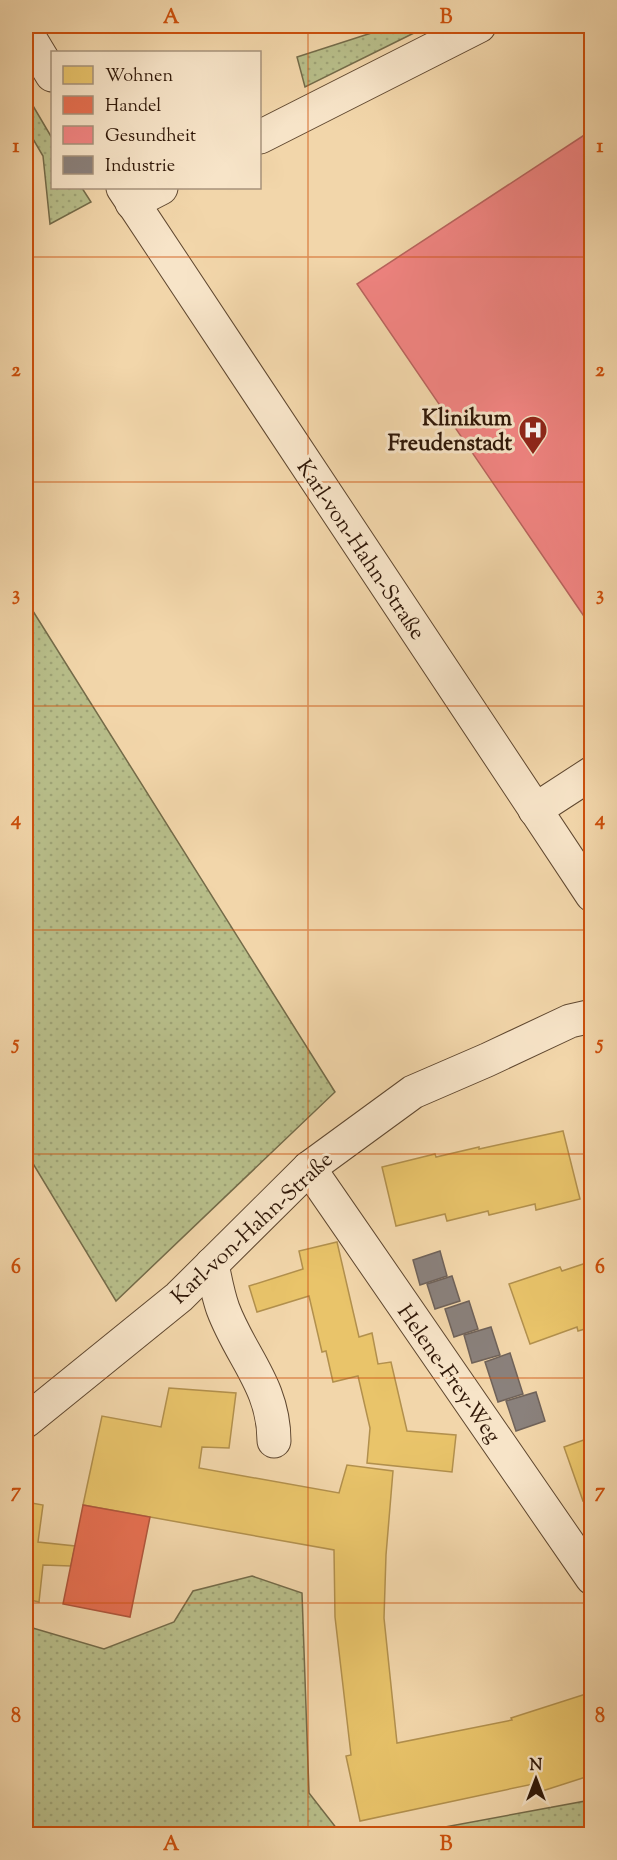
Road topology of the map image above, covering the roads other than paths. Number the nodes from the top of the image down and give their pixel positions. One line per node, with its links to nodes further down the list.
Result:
1 (479, 26): 4 (street)
2 (26, 32): 3 (street)
3 (51, 73)
4 (262, 126)
5 (156, 189): 6 (street, Karl-von-Hahn-Straße)
6 (127, 195): 8 (street, Karl-von-Hahn-Straße)
7 (591, 773): 8 (street)
8 (535, 810): 9 (street, Karl-von-Hahn-Straße)
9 (591, 895)
10 (591, 1016): 11 (street, Karl-von-Hahn-Straße)
11 (309, 1168): 12 (street, Karl-von-Hahn-Straße); 15 (street, Helene-Frey-Weg)
12 (212, 1264): 13 (street, Karl-von-Hahn-Straße); 14 (street)
13 (26, 1421)
14 (274, 1441)
15 (591, 1578)

